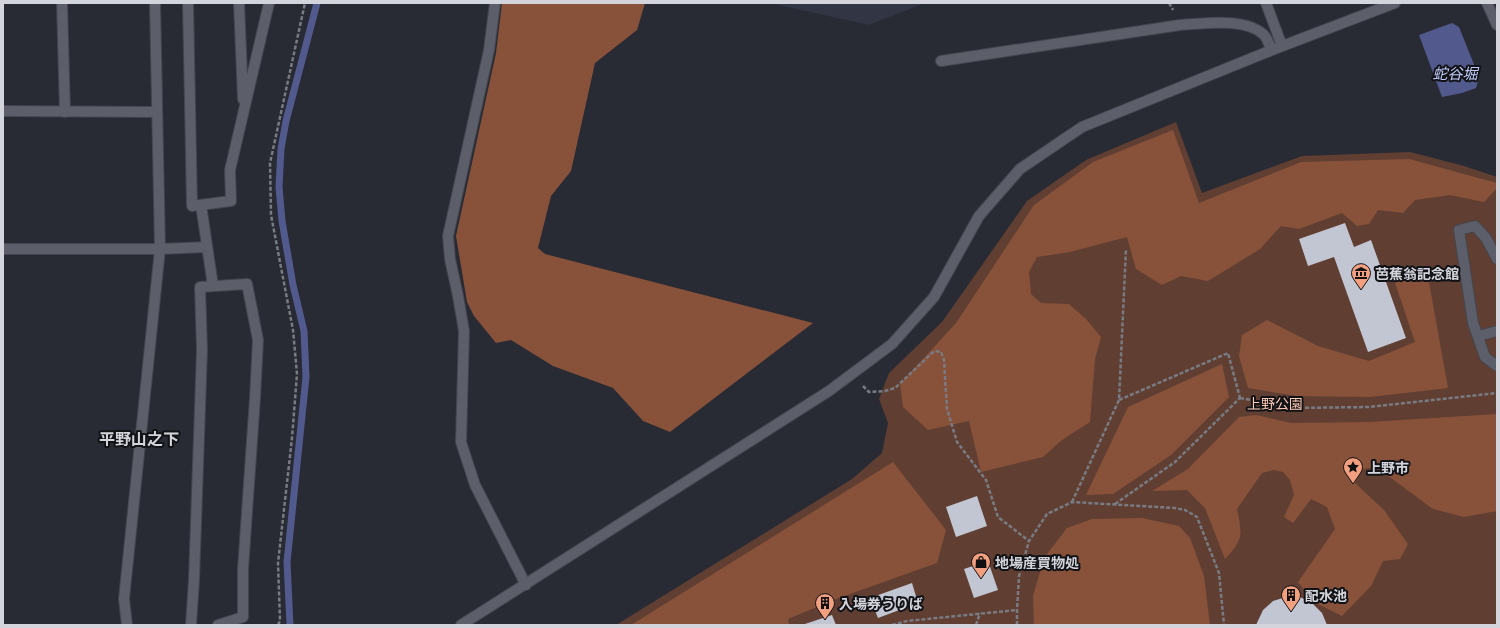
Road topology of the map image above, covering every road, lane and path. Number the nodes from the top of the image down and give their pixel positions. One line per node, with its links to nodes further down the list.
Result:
1 (62, 3): 17 (street)
2 (156, 3): 18 (street)
3 (188, 3): 20 (street)
4 (240, 3): 19 (street)
5 (268, 3): 19 (street)
6 (305, 3): 43 (path)
7 (496, 3): 37 (street)
8 (1266, 3): 12 (street)
9 (1395, 3): 12 (street)
10 (1487, 3): 11 (street)
11 (1497, 25)
12 (1282, 46): 13 (street)
13 (1272, 50): 14 (street); 37 (street)
14 (941, 61)
15 (3, 108): 16 (street)
16 (3, 112): 17 (street)
17 (65, 112): 18 (street)
18 (157, 112): 24 (street)
19 (244, 114): 20 (street)
20 (201, 205): 21 (street)
21 (207, 247): 24 (street); 26 (street)
22 (3, 249): 24 (street)
23 (1126, 249): 33 (path)
24 (160, 250): 40 (street)
25 (1497, 259): 28 (street)
26 (213, 286): 41 (street); 42 (street)
27 (1497, 331): 28 (street)
28 (1478, 336): 29 (street)
29 (1497, 366)
30 (857, 388): 36 (path)
31 (1497, 393): 32 (path)
32 (1240, 398): 33 (path); 35 (path)
33 (1119, 400): 34 (path)
34 (1072, 502): 35 (path); 36 (path)
35 (1114, 505): 48 (path)
36 (1029, 541): 38 (path)
37 (526, 584): 44 (street)
38 (1017, 610): 39 (path); 47 (path)
39 (980, 613): 45 (path); 46 (path)
40 (127, 625)
41 (191, 625)
42 (218, 625)
43 (278, 625)
44 (461, 625)
45 (892, 625)
46 (976, 625)
47 (1018, 625)
48 (1224, 625)

